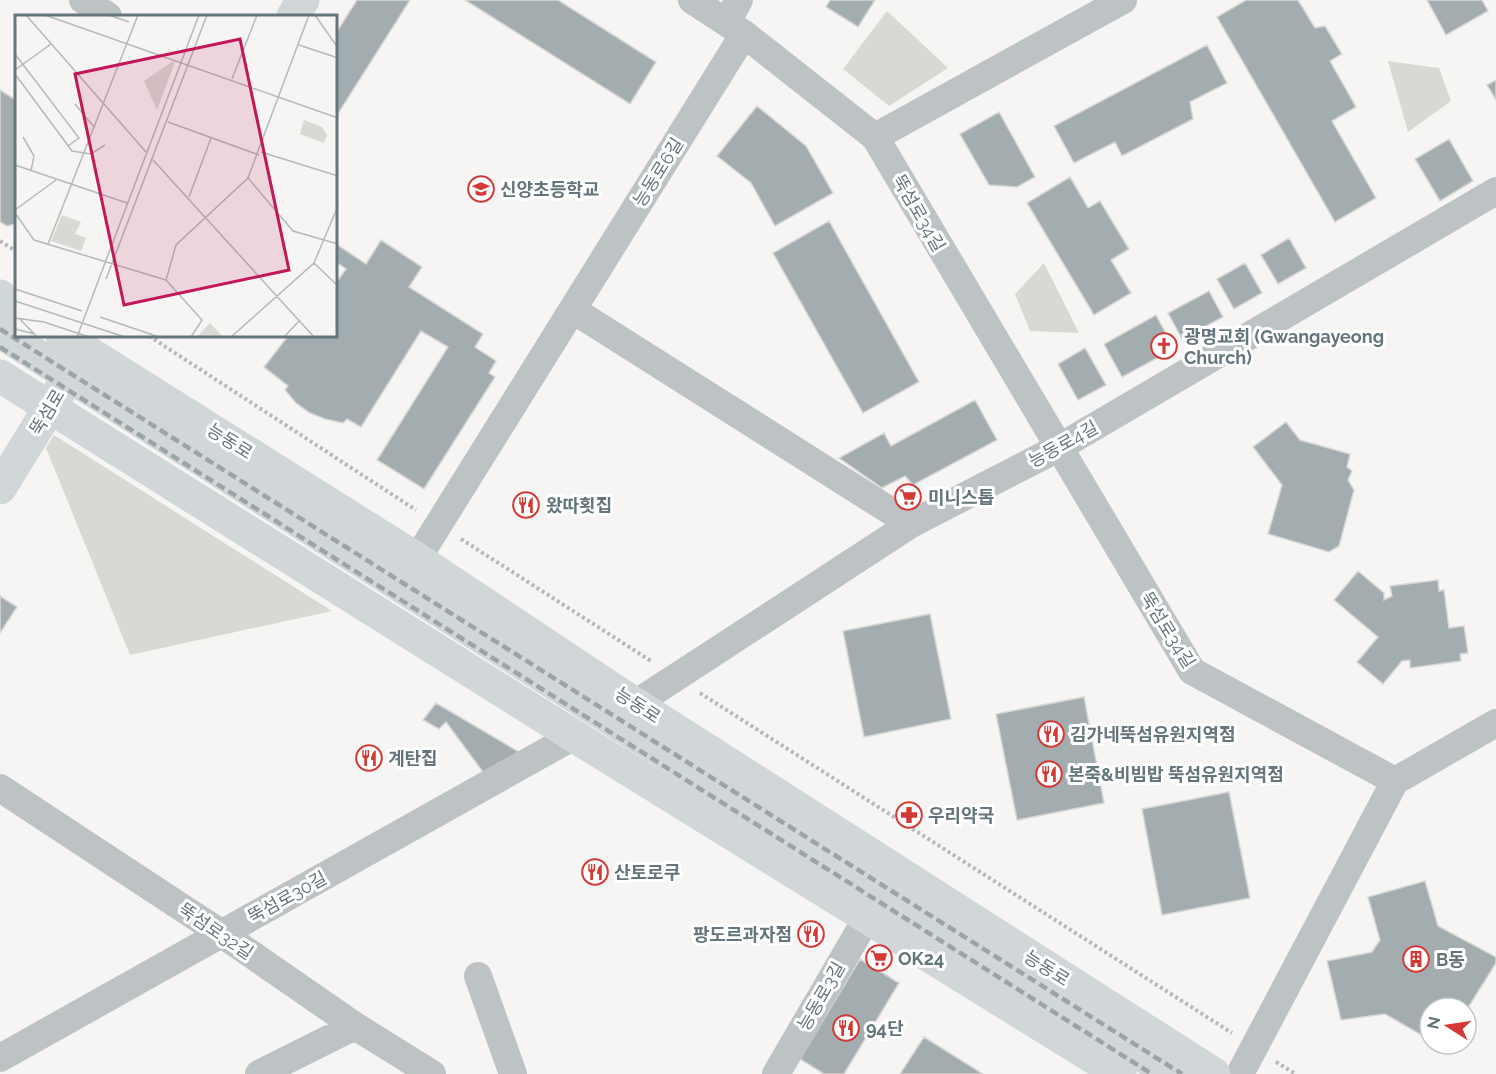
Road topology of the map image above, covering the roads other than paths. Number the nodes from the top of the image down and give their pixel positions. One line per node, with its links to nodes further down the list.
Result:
1 (82, 0): 5 (street)
2 (303, 0): 6 (main road)
3 (693, 0): 7 (street, 뚝섬로34길)
4 (1123, 0): 8 (street)
5 (106, 15)
6 (294, 15)
7 (736, 19): 8 (street, 뚝섬로34길); 12 (street, 능동로6길)
8 (875, 137): 18 (street, 뚝섬로34길)
9 (1496, 191): 18 (street, 능동로4길)
10 (0, 296): 11 (main road)
11 (15, 306)
12 (573, 310): 20 (street); 21 (street, 능동로6길)
13 (0, 332): 38 (main road)
14 (80, 341): 17 (main road, 뚝섬로); 21 (main road, 능동로)
15 (0, 352): 37 (main road)
16 (0, 376): 17 (main road)
17 (50, 406): 19 (main road, 뚝섬로); 24 (main road)
18 (1058, 448): 20 (street, 능동로4길); 25 (street, 뚝섬로34길)
19 (0, 489)
20 (911, 524): 22 (street, 능동로4길)
21 (417, 559): 22 (main road, 능동로)
22 (635, 704): 39 (main road, 능동로)
23 (1496, 723): 25 (street)
24 (574, 736): 27 (main road); 28 (street, 뚝섬로30길)
25 (1395, 781): 40 (street)
26 (0, 788): 28 (street, 뚝섬로32길)
27 (867, 918): 35 (street, 능동로3길); 36 (main road)
28 (222, 934): 30 (street, 뚝섬로32길); 31 (street, 뚝섬로30길)
29 (478, 976): 34 (street)
30 (355, 1026): 32 (street); 33 (street, 뚝섬로32길)
31 (0, 1058)
32 (259, 1074)
33 (432, 1074)
34 (513, 1074)
35 (776, 1074)
36 (1120, 1074)
37 (1135, 1074)
38 (1171, 1074)
39 (1214, 1074)
40 (1240, 1074)

